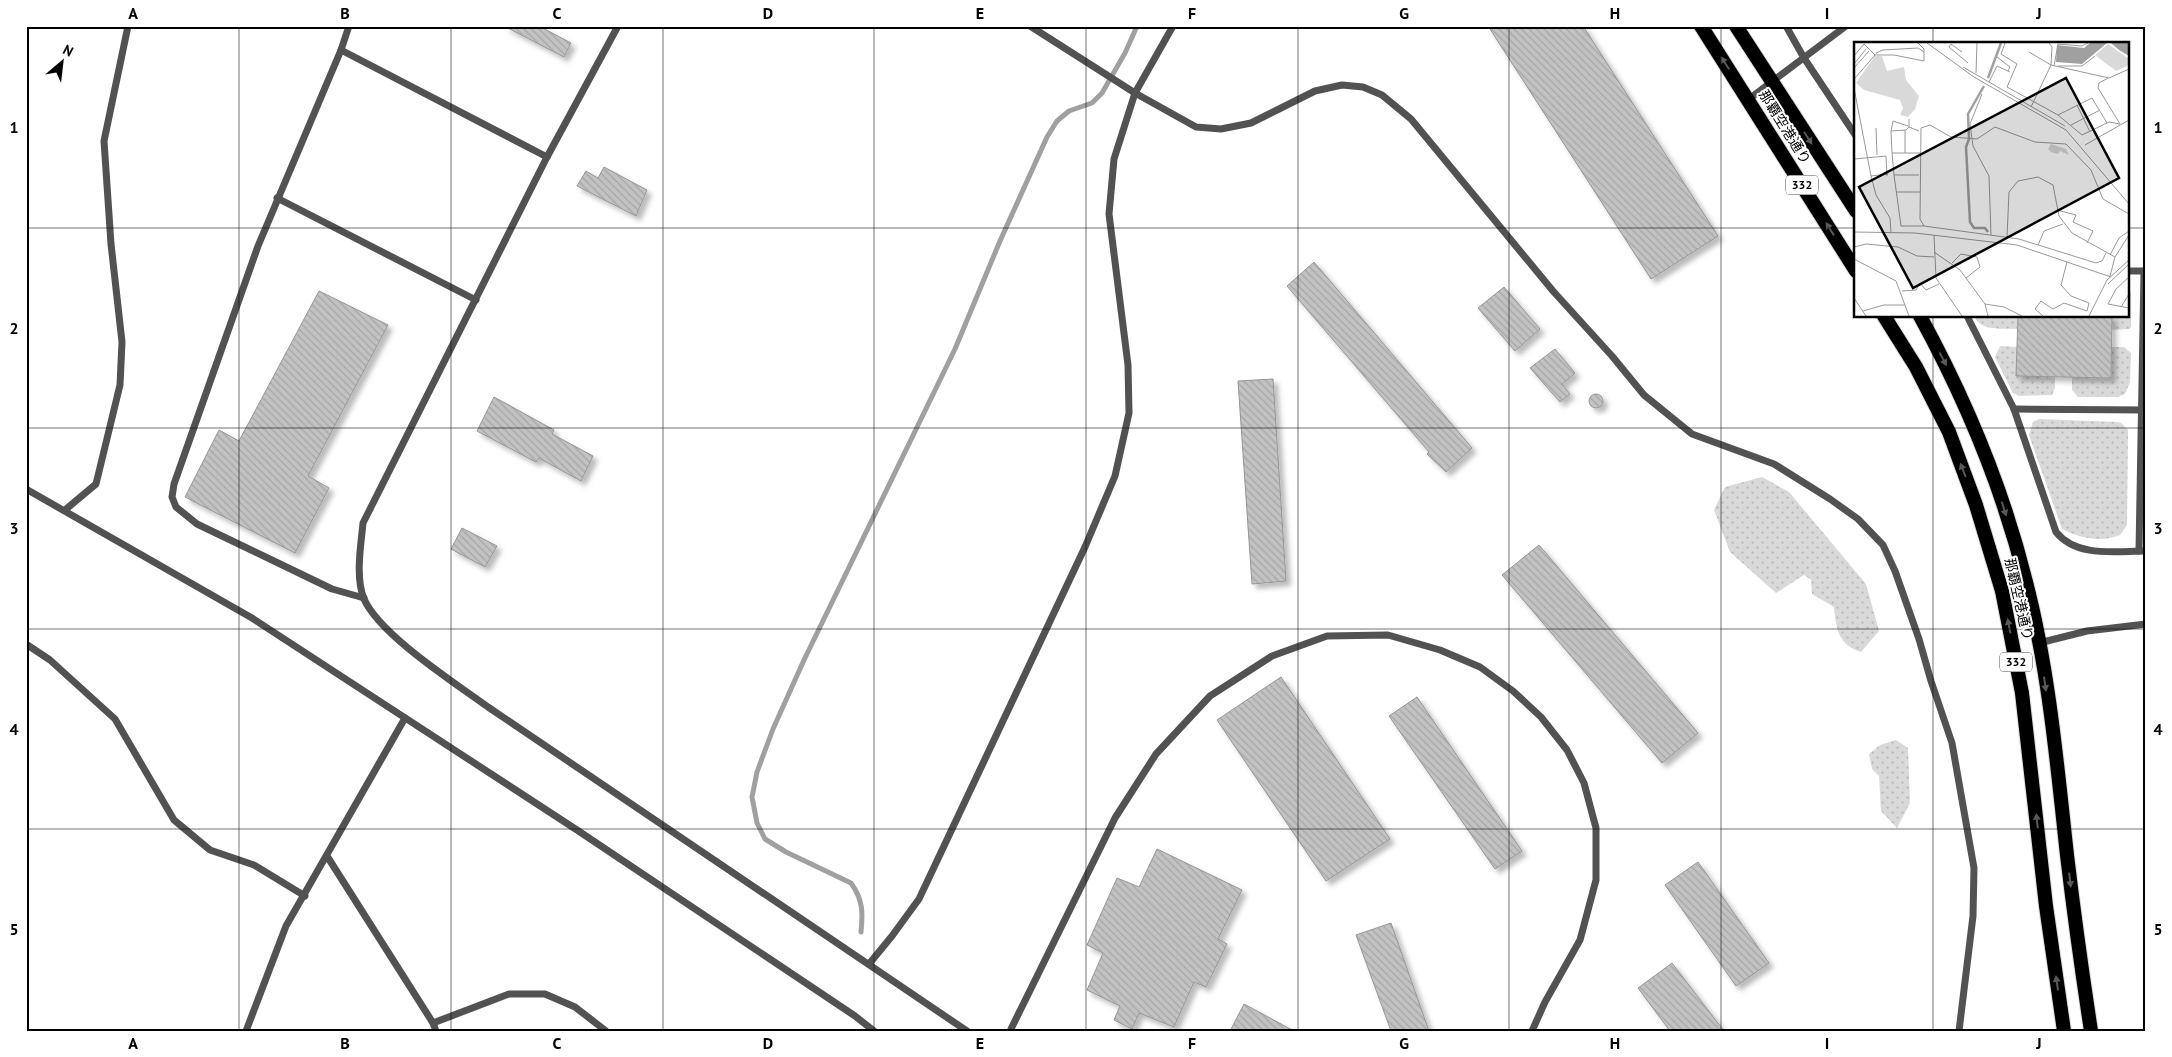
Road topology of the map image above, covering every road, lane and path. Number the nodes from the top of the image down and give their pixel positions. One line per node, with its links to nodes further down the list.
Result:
1 (128, 26): 29 (lane)
2 (349, 26): 10 (lane)
3 (618, 26): 16 (lane)
4 (1030, 26): 13 (lane)
5 (1173, 26): 13 (lane)
6 (1702, 26): 14 (highway, 那覇空港通り / 332, one-way to 6)
7 (1736, 26): 12 (highway, 那覇空港通り / 332)
8 (1786, 26): 11 (lane)
9 (1846, 26): 11 (lane)
10 (340, 50): 16 (lane); 17 (lane)
11 (1804, 58): 12 (lane); 15 (lane)
12 (1772, 82): 14 (lane); 18 (highway, 那覇空港通り / 332, one-way to 18)
13 (1135, 93): 38 (lane); 47 (lane)
14 (1749, 99): 19 (highway, 那覇空港通り / 332, one-way to 14)
15 (1854, 133)
16 (547, 157): 22 (lane)
17 (277, 198): 22 (lane); 31 (lane)
18 (1854, 208)
19 (1854, 268)
20 (2130, 271): 21 (lane)
21 (2145, 271): 27 (lane)
22 (476, 300): 31 (lane)
23 (1885, 318): 48 (highway, 那覇空港通り / 332, one-way to 23)
24 (1921, 318): 33 (highway, 那覇空港通り / 332, one-way to 33)
25 (1967, 318): 26 (lane)
26 (2014, 409): 27 (lane); 30 (lane)
27 (2144, 410): 30 (lane)
28 (26, 489): 29 (lane)
29 (66, 510): 35 (lane)
30 (2142, 551)
31 (364, 598): 38 (lane)
32 (2146, 624): 33 (lane)
33 (2039, 643): 49 (highway, 那覇空港通り / 332, one-way to 49)
34 (26, 644): 37 (lane)
35 (405, 718): 36 (lane); 43 (lane)
36 (327, 856): 37 (lane); 39 (lane)
37 (305, 896): 40 (lane)
38 (869, 964): 44 (lane)
39 (433, 1023): 41 (lane); 42 (lane)
40 (246, 1031)
41 (436, 1031)
42 (606, 1031)
43 (874, 1031)
44 (967, 1031)
45 (1010, 1031): 46 (lane)
46 (1532, 1031)
47 (1959, 1031)
48 (2064, 1031)
49 (2090, 1031)

